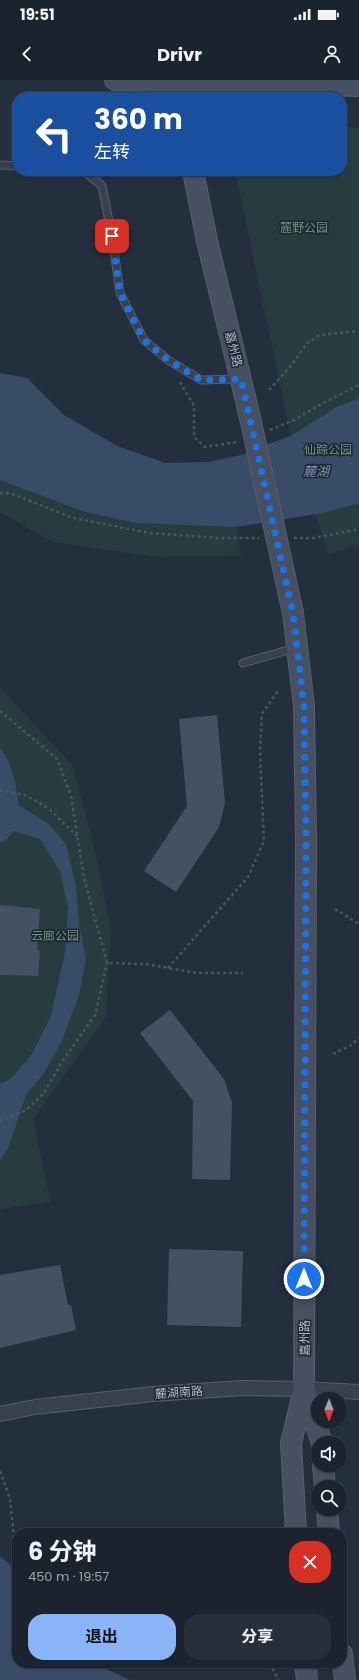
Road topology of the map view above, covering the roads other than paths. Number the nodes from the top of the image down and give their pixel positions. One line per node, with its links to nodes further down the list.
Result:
1 (115, 80): 3 (street)
2 (359, 86): 3 (street)
3 (186, 89)
4 (0, 165): 5 (lane)
5 (12, 166)
6 (90, 176): 8 (lane)
7 (194, 176): 8 (street, 嘉州路)
8 (241, 379): 9 (street, 嘉州路, bridge)
9 (297, 647): 10 (lane); 11 (street, 嘉州路)
10 (243, 663)
11 (304, 1389): 12 (street, 麓湖南路); 13 (street, 麓湖南路); 14 (street, 嘉州路); 16 (street, 嘉州路)
12 (359, 1392)
13 (0, 1414)
14 (320, 1436)
15 (328, 1516): 17 (street)
16 (296, 1528)
17 (329, 1528)
18 (306, 1668): 20 (street)
19 (344, 1668): 21 (street)
20 (307, 1680)
21 (345, 1680)

